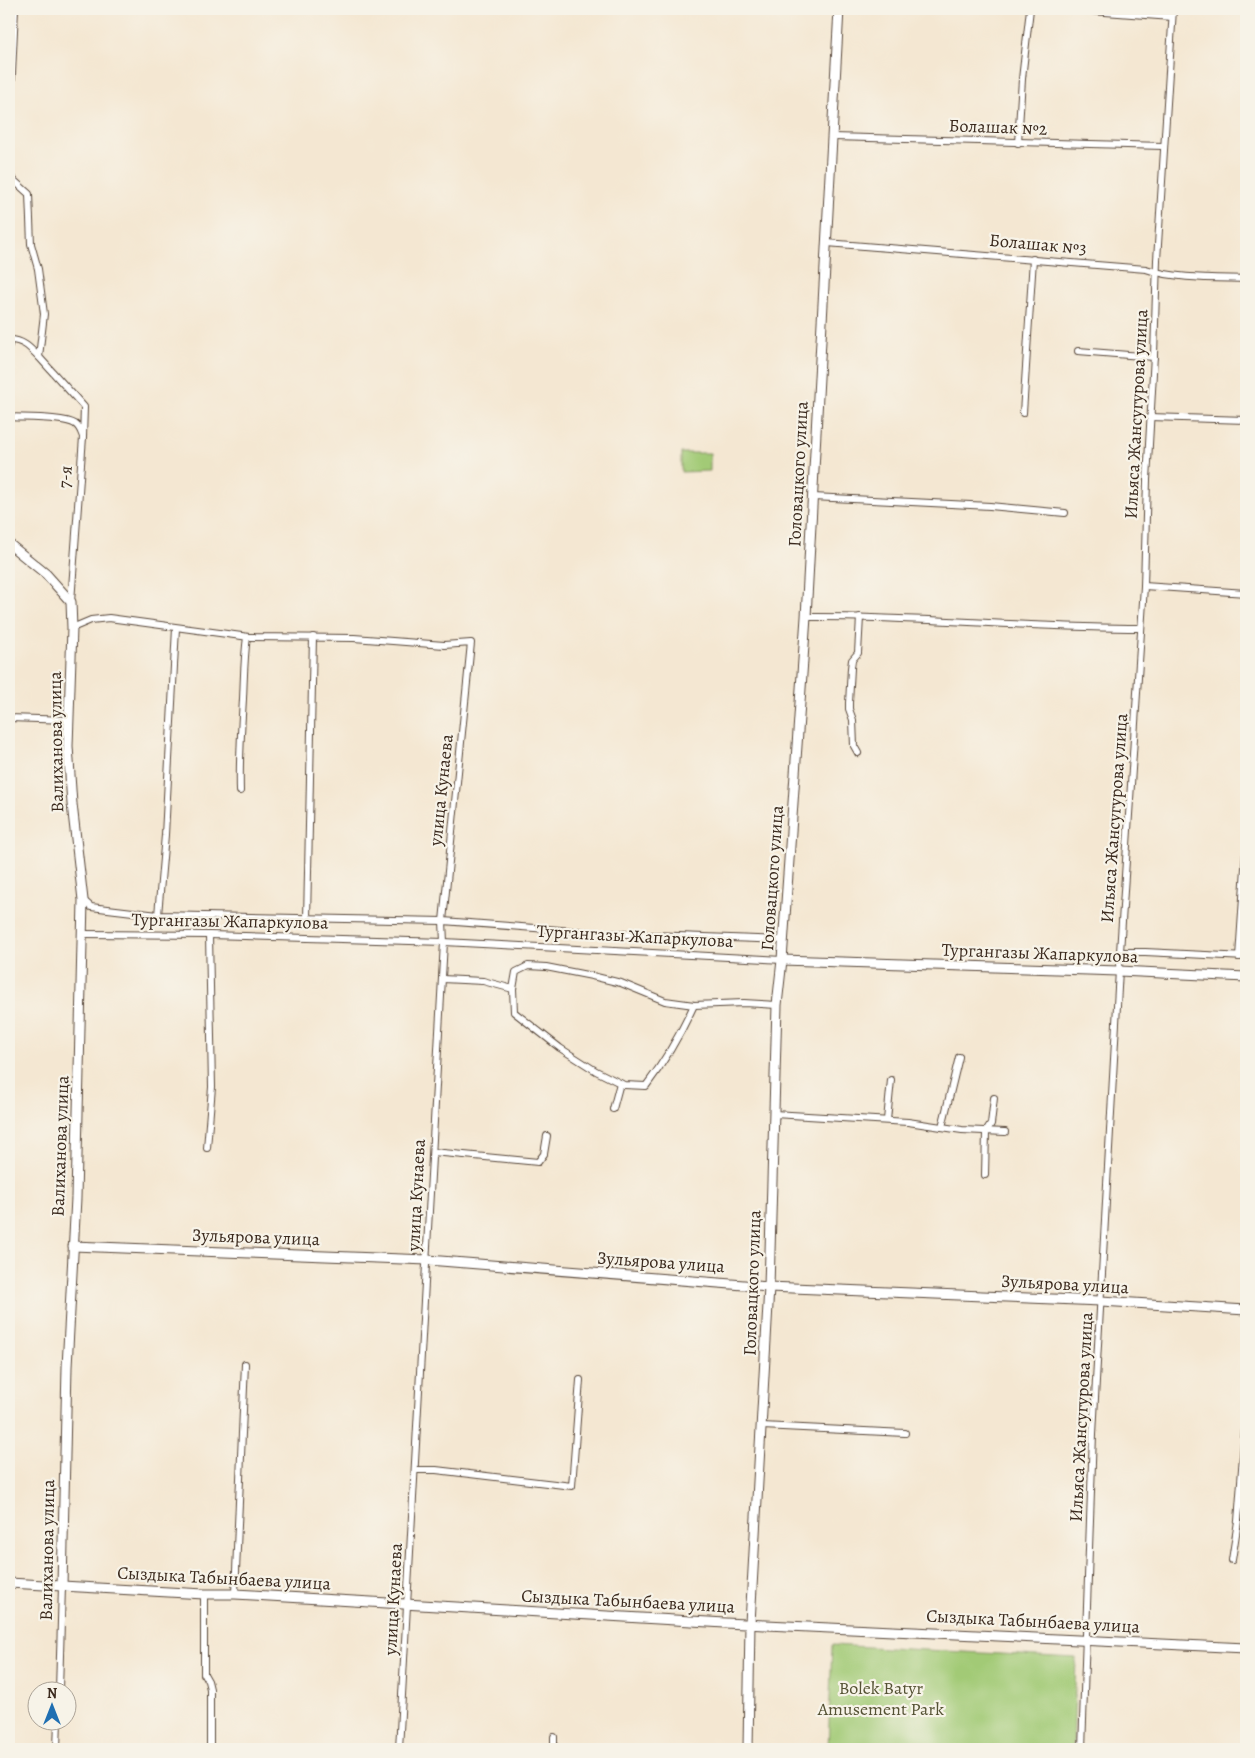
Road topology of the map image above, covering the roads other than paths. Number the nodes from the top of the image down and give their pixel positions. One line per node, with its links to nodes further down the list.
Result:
1 (16, 9): 7 (street)
2 (839, 9): 8 (street, Головацкого улица)
3 (1030, 9): 10 (street)
4 (1065, 9): 6 (street)
5 (1173, 9): 6 (street, Ильяса Жансугурова улица)
6 (1172, 17): 11 (street, Ильяса Жансугурова улица)
7 (11, 50): 9 (street)
8 (833, 137): 10 (street, Болашак №2); 13 (street, Головацкого улица)
9 (9, 139)
10 (1018, 142): 11 (street, Болашак №2)
11 (1163, 146): 15 (street, Ильяса Жансугурова улица)
12 (9, 176): 19 (street)
13 (827, 243): 14 (street, Болашак №3); 26 (street, Головацкого улица)
14 (1033, 259): 15 (street, Болашак №3); 21 (street)
15 (1157, 273): 16 (street, Болашак №3); 20 (street, Ильяса Жансугурова улица)
16 (1246, 279)
17 (9, 345): 19 (street, 7-я)
18 (1078, 351): 20 (street)
19 (38, 357): 25 (street, 7-я)
20 (1154, 357): 23 (street, Ильяса Жансугурова улица)
21 (1024, 414)
22 (9, 417): 25 (street)
23 (1150, 417): 24 (street); 29 (street, Ильяса Жансугурова улица)
24 (1246, 420)
25 (83, 437): 31 (street, 7-я)
26 (813, 497): 27 (street); 32 (street, Головацкого улица)
27 (1065, 513)
28 (9, 544): 31 (street)
29 (1144, 586): 30 (street); 36 (street, Ильяса Жансугурова улица)
30 (1246, 593)
31 (71, 602): 34 (street, Валиханова улица)
32 (806, 617): 33 (street); 50 (street, Головацкого улица)
33 (860, 617): 36 (street); 41 (street)
34 (72, 628): 35 (street); 40 (street, Валиханова улица)
35 (176, 628): 37 (street); 45 (street)
36 (1141, 628): 52 (street, Ильяса Жансугурова улица)
37 (247, 637): 38 (street); 42 (street)
38 (312, 637): 46 (street); 47 (street, улица Кунаева)
39 (9, 718): 40 (street)
40 (68, 720): 44 (street, Валиханова улица)
41 (858, 753)
42 (240, 792)
43 (1246, 853): 53 (street)
44 (83, 900): 45 (street, Тургангазы Жапаркулова); 48 (street, Валиханова улица)
45 (158, 915): 46 (street, Тургангазы Жапаркулова)
46 (307, 919): 47 (street, Тургангазы Жапаркулова)
47 (443, 921): 50 (street, Тургангазы Жапаркулова); 51 (street, улица Кунаева)
48 (82, 934): 49 (street, Тургангазы Жапаркулова); 75 (street, Валиханова улица)
49 (209, 935): 51 (street, Тургангазы Жапаркулова); 72 (street)
50 (783, 940): 54 (street, Головацкого улица)
51 (444, 942): 54 (street, Тургангазы Жапаркулова); 57 (street, улица Кунаева)
52 (1120, 952): 53 (street); 55 (street, Ильяса Жансугурова улица)
53 (1243, 957)
54 (782, 960): 55 (street, Тургангазы Жапаркулова); 59 (street, Головацкого улица)
55 (1119, 971): 56 (street, Тургангазы Жапаркулова); 78 (street, Ильяса Жансугурова улица)
56 (1246, 977)
57 (442, 979): 58 (street); 73 (street, улица Кунаева)
58 (514, 989): 60 (street); 63 (street)
59 (777, 1005): 60 (street); 66 (street, Головацкого улица)
60 (694, 1006): 63 (street)
61 (958, 1057): 68 (street)
62 (891, 1080): 67 (street)
63 (620, 1083): 65 (street)
64 (994, 1098): 69 (street)
65 (613, 1110)
66 (774, 1114): 67 (street); 77 (street, Головацкого улица)
67 (887, 1120): 68 (street)
68 (942, 1126): 69 (street)
69 (986, 1132): 70 (street); 74 (street)
70 (1005, 1132)
71 (547, 1136): 73 (street)
72 (208, 1148)
73 (433, 1152): 76 (street, улица Кунаева)
74 (985, 1175)
75 (73, 1246): 76 (street, Зульярова улица); 88 (street, Валиханова улица)
76 (428, 1260): 77 (street, Зульярова улица); 85 (street, улица Кунаева)
77 (769, 1287): 78 (street, Зульярова улица); 83 (street, Головацкого улица)
78 (1101, 1301): 79 (street, Зульярова улица); 93 (street, Ильяса Жансугурова улица)
79 (1246, 1310)
80 (246, 1364): 90 (street)
81 (580, 1380): 85 (street)
82 (1246, 1416): 86 (street)
83 (762, 1426): 84 (street); 92 (street, Головацкого улица)
84 (905, 1433)
85 (415, 1470): 91 (street, улица Кунаева)
86 (1232, 1560)
87 (9, 1583): 88 (street, Сыздыка Табынбаева улица)
88 (62, 1586): 89 (street, Сыздыка Табынбаева улица); 95 (street, Валиханова улица)
89 (204, 1594): 90 (street, Сыздыка Табынбаева улица); 99 (street)
90 (235, 1594): 91 (street, Сыздыка Табынбаева улица)
91 (408, 1605): 92 (street, Сыздыка Табынбаева улица); 100 (street, улица Кунаева)
92 (750, 1623): 93 (street, Сыздыка Табынбаева улица); 102 (street, Головацкого улица)
93 (1087, 1640): 94 (street, Сыздыка Табынбаева улица); 103 (street, Ильяса Жансугурова улица)
94 (1246, 1648)
95 (59, 1680)
96 (58, 1730): 98 (street)
97 (554, 1737): 101 (street)
98 (57, 1749)
99 (210, 1749)
100 (399, 1749)
101 (554, 1749)
102 (748, 1749)
103 (1082, 1749)

